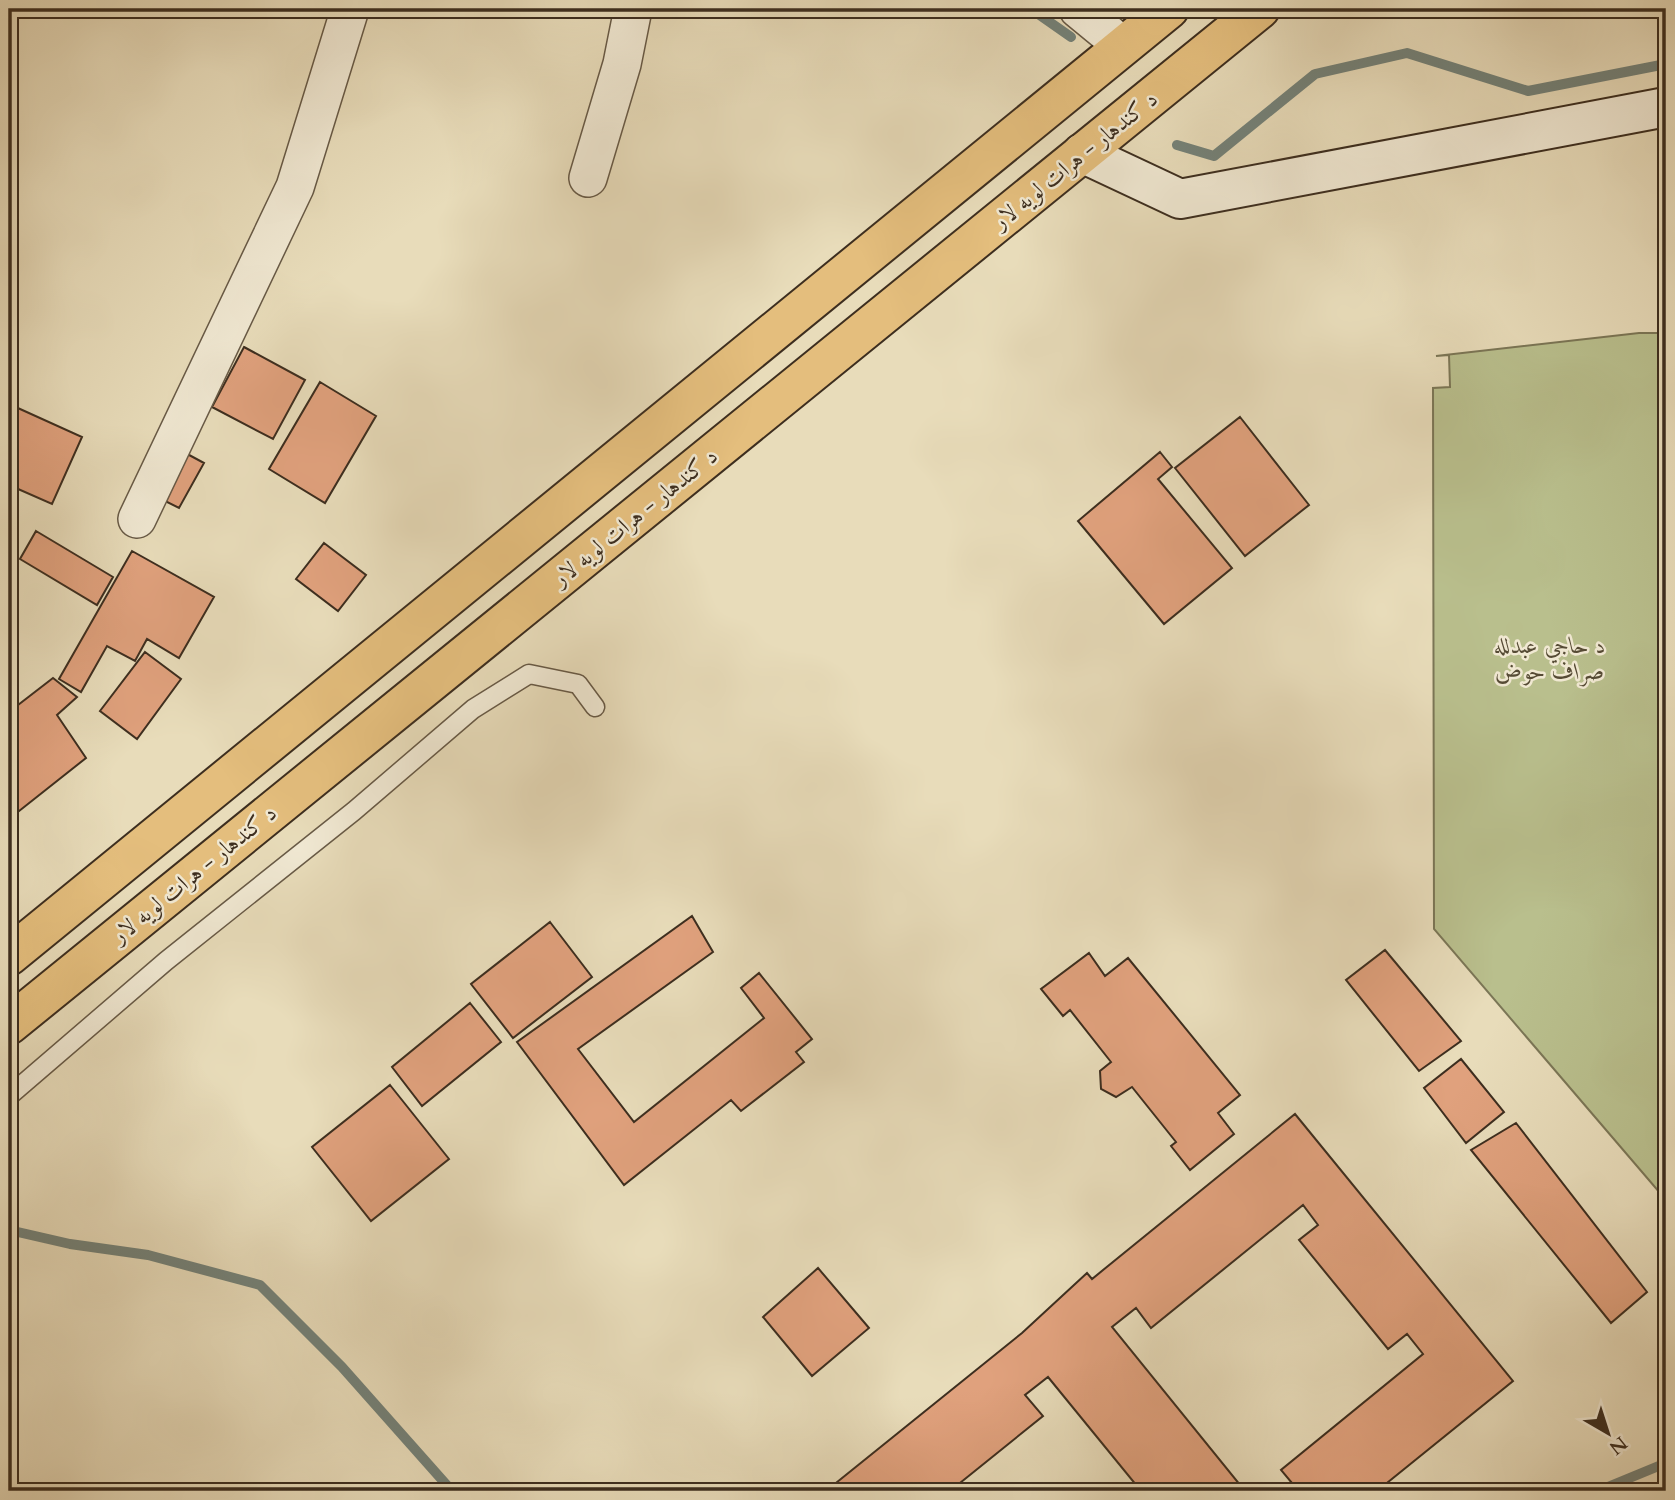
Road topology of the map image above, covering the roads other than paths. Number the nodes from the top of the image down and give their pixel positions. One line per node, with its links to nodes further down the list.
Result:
1 (350, 9): 10 (street)
2 (634, 9): 9 (street)
3 (1078, 9): 6 (street)
4 (1169, 9): 6 (highway)
5 (1260, 9): 8 (highway, د کندهار - هرات لويه لار)
6 (1123, 47): 11 (highway)
7 (1666, 107): 8 (street)
8 (1082, 153): 12 (highway, د کندهار - هرات لويه لار)
9 (588, 178)
10 (137, 519)
11 (474, 576): 12 (highway); 14 (highway)
12 (512, 617): 15 (highway, د کندهار - هرات لويه لار)
13 (595, 707): 16 (lane)
14 (9, 956)
15 (9, 1025)
16 (9, 1096)

